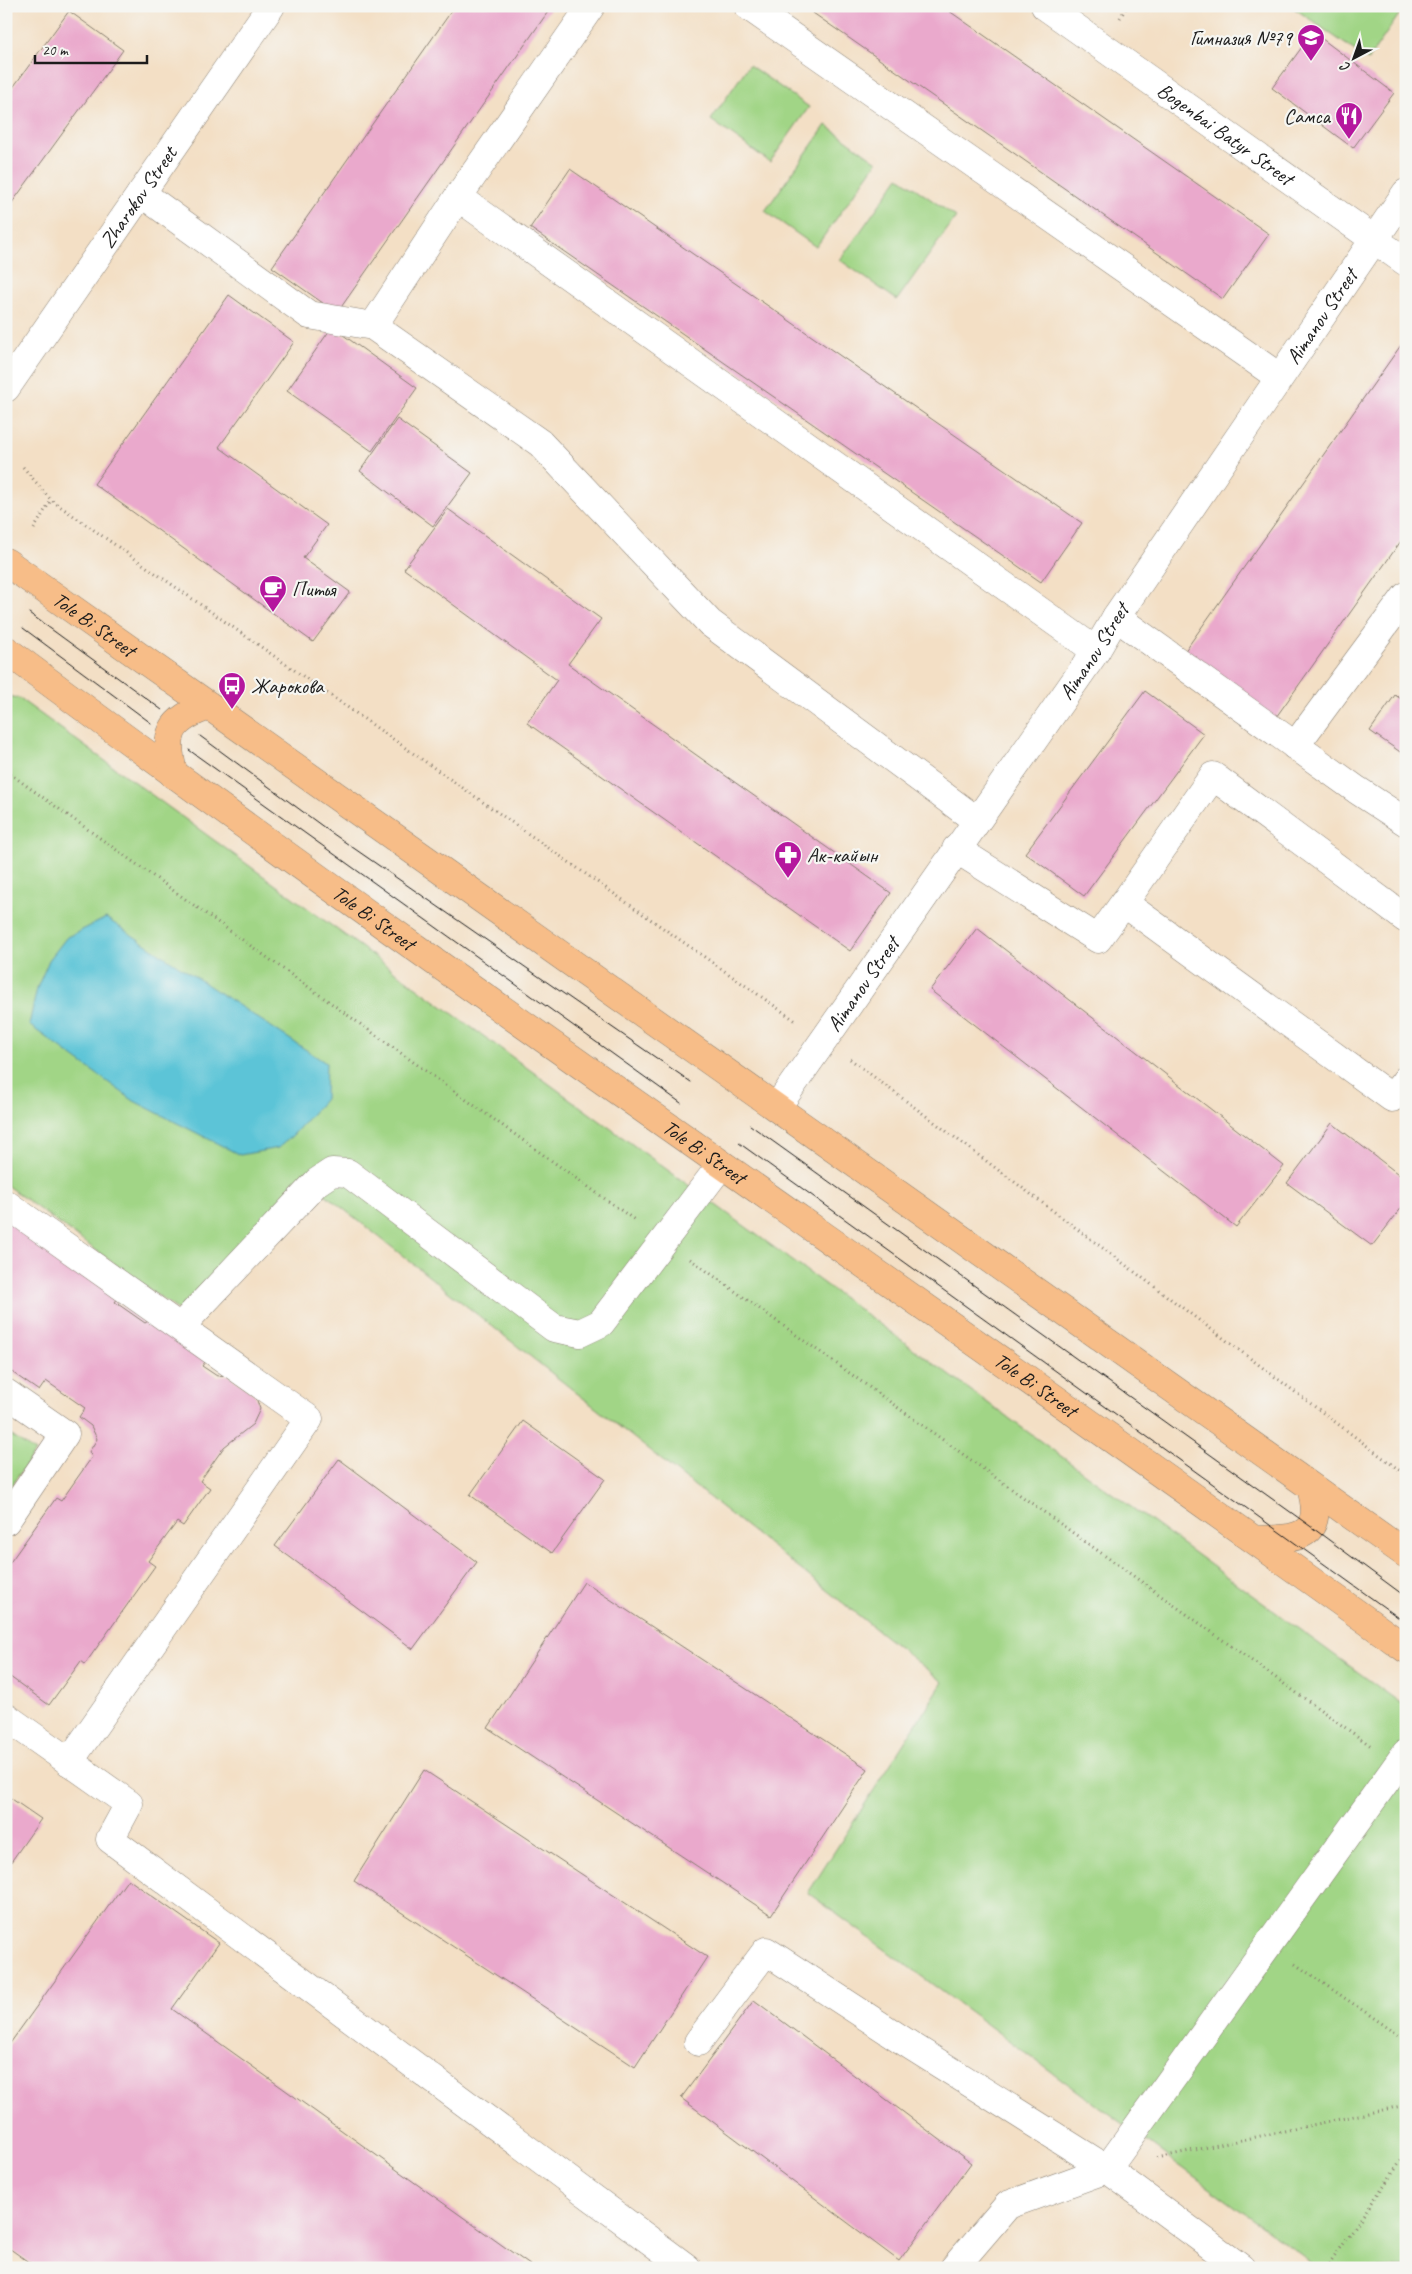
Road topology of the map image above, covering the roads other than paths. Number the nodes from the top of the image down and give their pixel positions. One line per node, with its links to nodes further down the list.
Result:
1 (271, 6): 5 (street, Zharokov Street)
2 (591, 6): 7 (street)
3 (748, 6): 11 (street)
4 (1046, 6): 8 (street, Bogenbai Batyr Street)
5 (141, 193): 10 (street); 12 (street, Zharokov Street)
6 (1406, 193): 8 (street, Aimanov Street)
7 (458, 197): 10 (street); 17 (street)
8 (1374, 239): 9 (street, Bogenbai Batyr Street); 11 (street, Aimanov Street)
9 (1406, 262)
10 (373, 326): 21 (street)
11 (1279, 377): 15 (street, Aimanov Street)
12 (6, 388)
13 (6, 562): 18 (main road, Tole Bi Street)
14 (1406, 596): 19 (street)
15 (1116, 617): 17 (street, Aimanov Street); 19 (street)
16 (6, 650): 20 (main road, Tole Bi Street)
17 (1096, 652): 21 (street, Aimanov Street)
18 (209, 706): 20 (main road); 27 (main road, Tole Bi Street)
19 (1295, 746): 22 (street)
20 (174, 775): 28 (main road, Tole Bi Street)
21 (976, 820): 23 (street, Aimanov Street)
22 (1406, 822)
23 (956, 849): 24 (street); 27 (street, Aimanov Street)
24 (1124, 903): 25 (street); 26 (street)
25 (1406, 919)
26 (1406, 1080)
27 (777, 1107): 32 (main road, Tole Bi Street)
28 (720, 1164): 30 (street); 34 (main road, Tole Bi Street)
29 (6, 1204): 30 (street)
30 (180, 1326): 39 (street)
31 (6, 1393): 33 (street)
32 (1311, 1488): 34 (main road); 35 (main road, Tole Bi Street)
33 (6, 1521)
34 (1255, 1540): 36 (main road, Tole Bi Street)
35 (1406, 1554)
36 (1406, 1649)
37 (6, 1718): 39 (street)
38 (1402, 1759): 41 (street)
39 (69, 1762): 42 (street)
40 (698, 2042): 41 (street)
41 (1108, 2169): 43 (street); 44 (street)
42 (687, 2268)
43 (954, 2268)
44 (1241, 2268)

